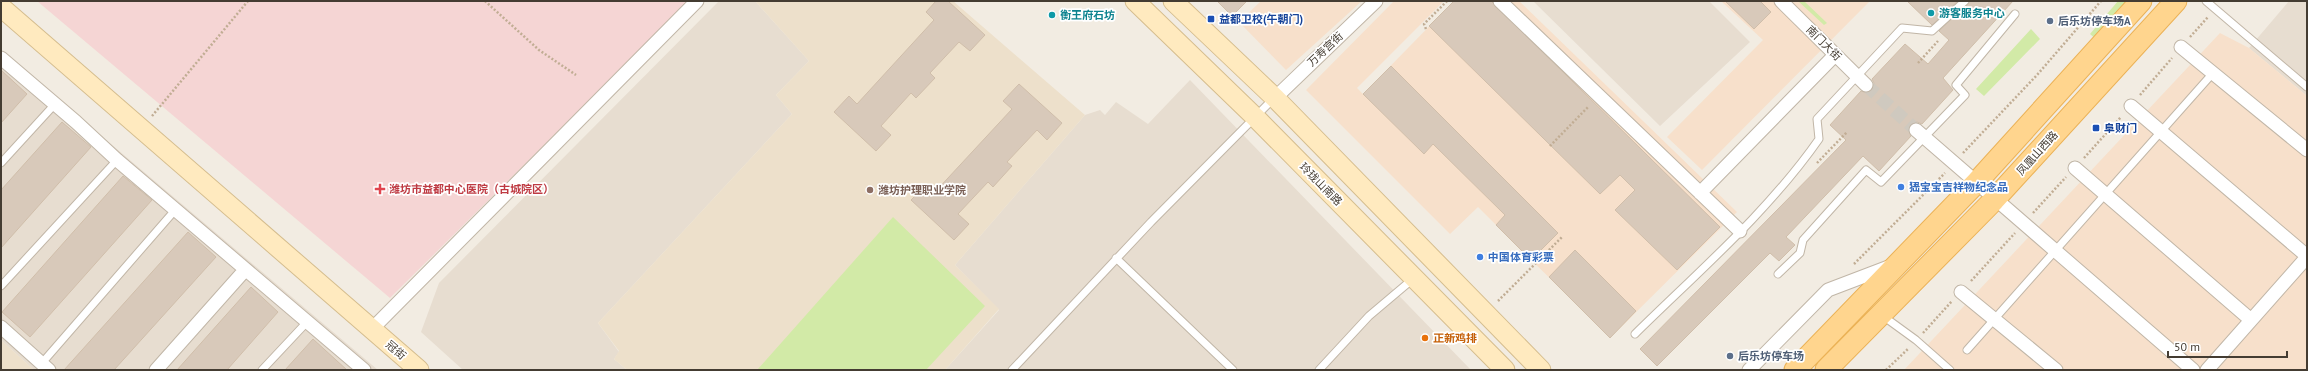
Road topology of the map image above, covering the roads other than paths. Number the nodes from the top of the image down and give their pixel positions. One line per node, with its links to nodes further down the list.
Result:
1 (697, 1): 49 (street)
2 (1135, 1): 22 (main road, 玲珑山南路)
3 (1173, 1): 19 (main road)
4 (1376, 1): 19 (street, 万寿宫街)
5 (1500, 1): 30 (street)
6 (1781, 1): 14 (street, 南门大街)
7 (1965, 1): 17 (lane)
8 (2141, 1): 29 (main road)
9 (2176, 1): 32 (main road, 凤凰山西路)
10 (2206, 1): 18 (lane)
11 (1, 7): 49 (main road, 冠街)
12 (2015, 14): 24 (lane)
13 (2182, 47): 16 (street)
14 (1835, 55): 17 (street, 南门大街); 30 (street)
15 (1, 58): 20 (street)
16 (2213, 73): 23 (lane); 25 (street)
17 (1862, 81): 34 (lane)
18 (2307, 87)
19 (1275, 98): 22 (lane); 61 (main road)
20 (55, 104): 26 (street); 27 (lane)
21 (2131, 106): 23 (street)
22 (1255, 117): 37 (lane); 41 (main road, 玲珑山南路)
23 (2161, 132): 31 (lane); 36 (street)
24 (1920, 134): 29 (street); 40 (lane)
25 (2307, 150)
26 (116, 160): 33 (street); 42 (lane)
27 (1, 163)
28 (2075, 168): 31 (street)
29 (1976, 183): 32 (street); 38 (main road)
30 (1700, 193): 34 (street)
31 (2105, 194): 35 (lane); 46 (street)
32 (1994, 200): 35 (street); 44 (main road, 凤凰山西路)
33 (176, 209): 39 (street); 52 (lane)
34 (1740, 231): 50 (lane)
35 (2054, 251): 45 (lane); 67 (street)
36 (2307, 256): 46 (street)
37 (1116, 258): 53 (lane); 58 (lane)
38 (1900, 263): 62 (street); 63 (main road)
39 (245, 270): 47 (street); 54 (street)
40 (1778, 274)
41 (1414, 278): 59 (lane); 60 (main road, 玲珑山南路)
42 (1, 286)
43 (1961, 292): 45 (street)
44 (1881, 315): 64 (main road, 凤凰山西路); 65 (lane)
45 (1994, 319): 51 (lane); 66 (street)
46 (2251, 320): 68 (street)
47 (307, 322): 55 (lane); 56 (street)
48 (1, 327): 52 (street)
49 (372, 330): 57 (main road, 冠街)
50 (1635, 334)
51 (1967, 350)
52 (46, 367)
53 (1014, 369)
54 (156, 370)
55 (262, 370)
56 (364, 370)
57 (419, 370)
58 (1233, 370)
59 (1319, 370)
60 (1506, 370)
61 (1541, 370)
62 (1749, 370)
63 (1795, 370)
64 (1826, 370)
65 (1950, 370)
66 (2056, 370)
67 (2193, 370)
68 (2207, 370)

